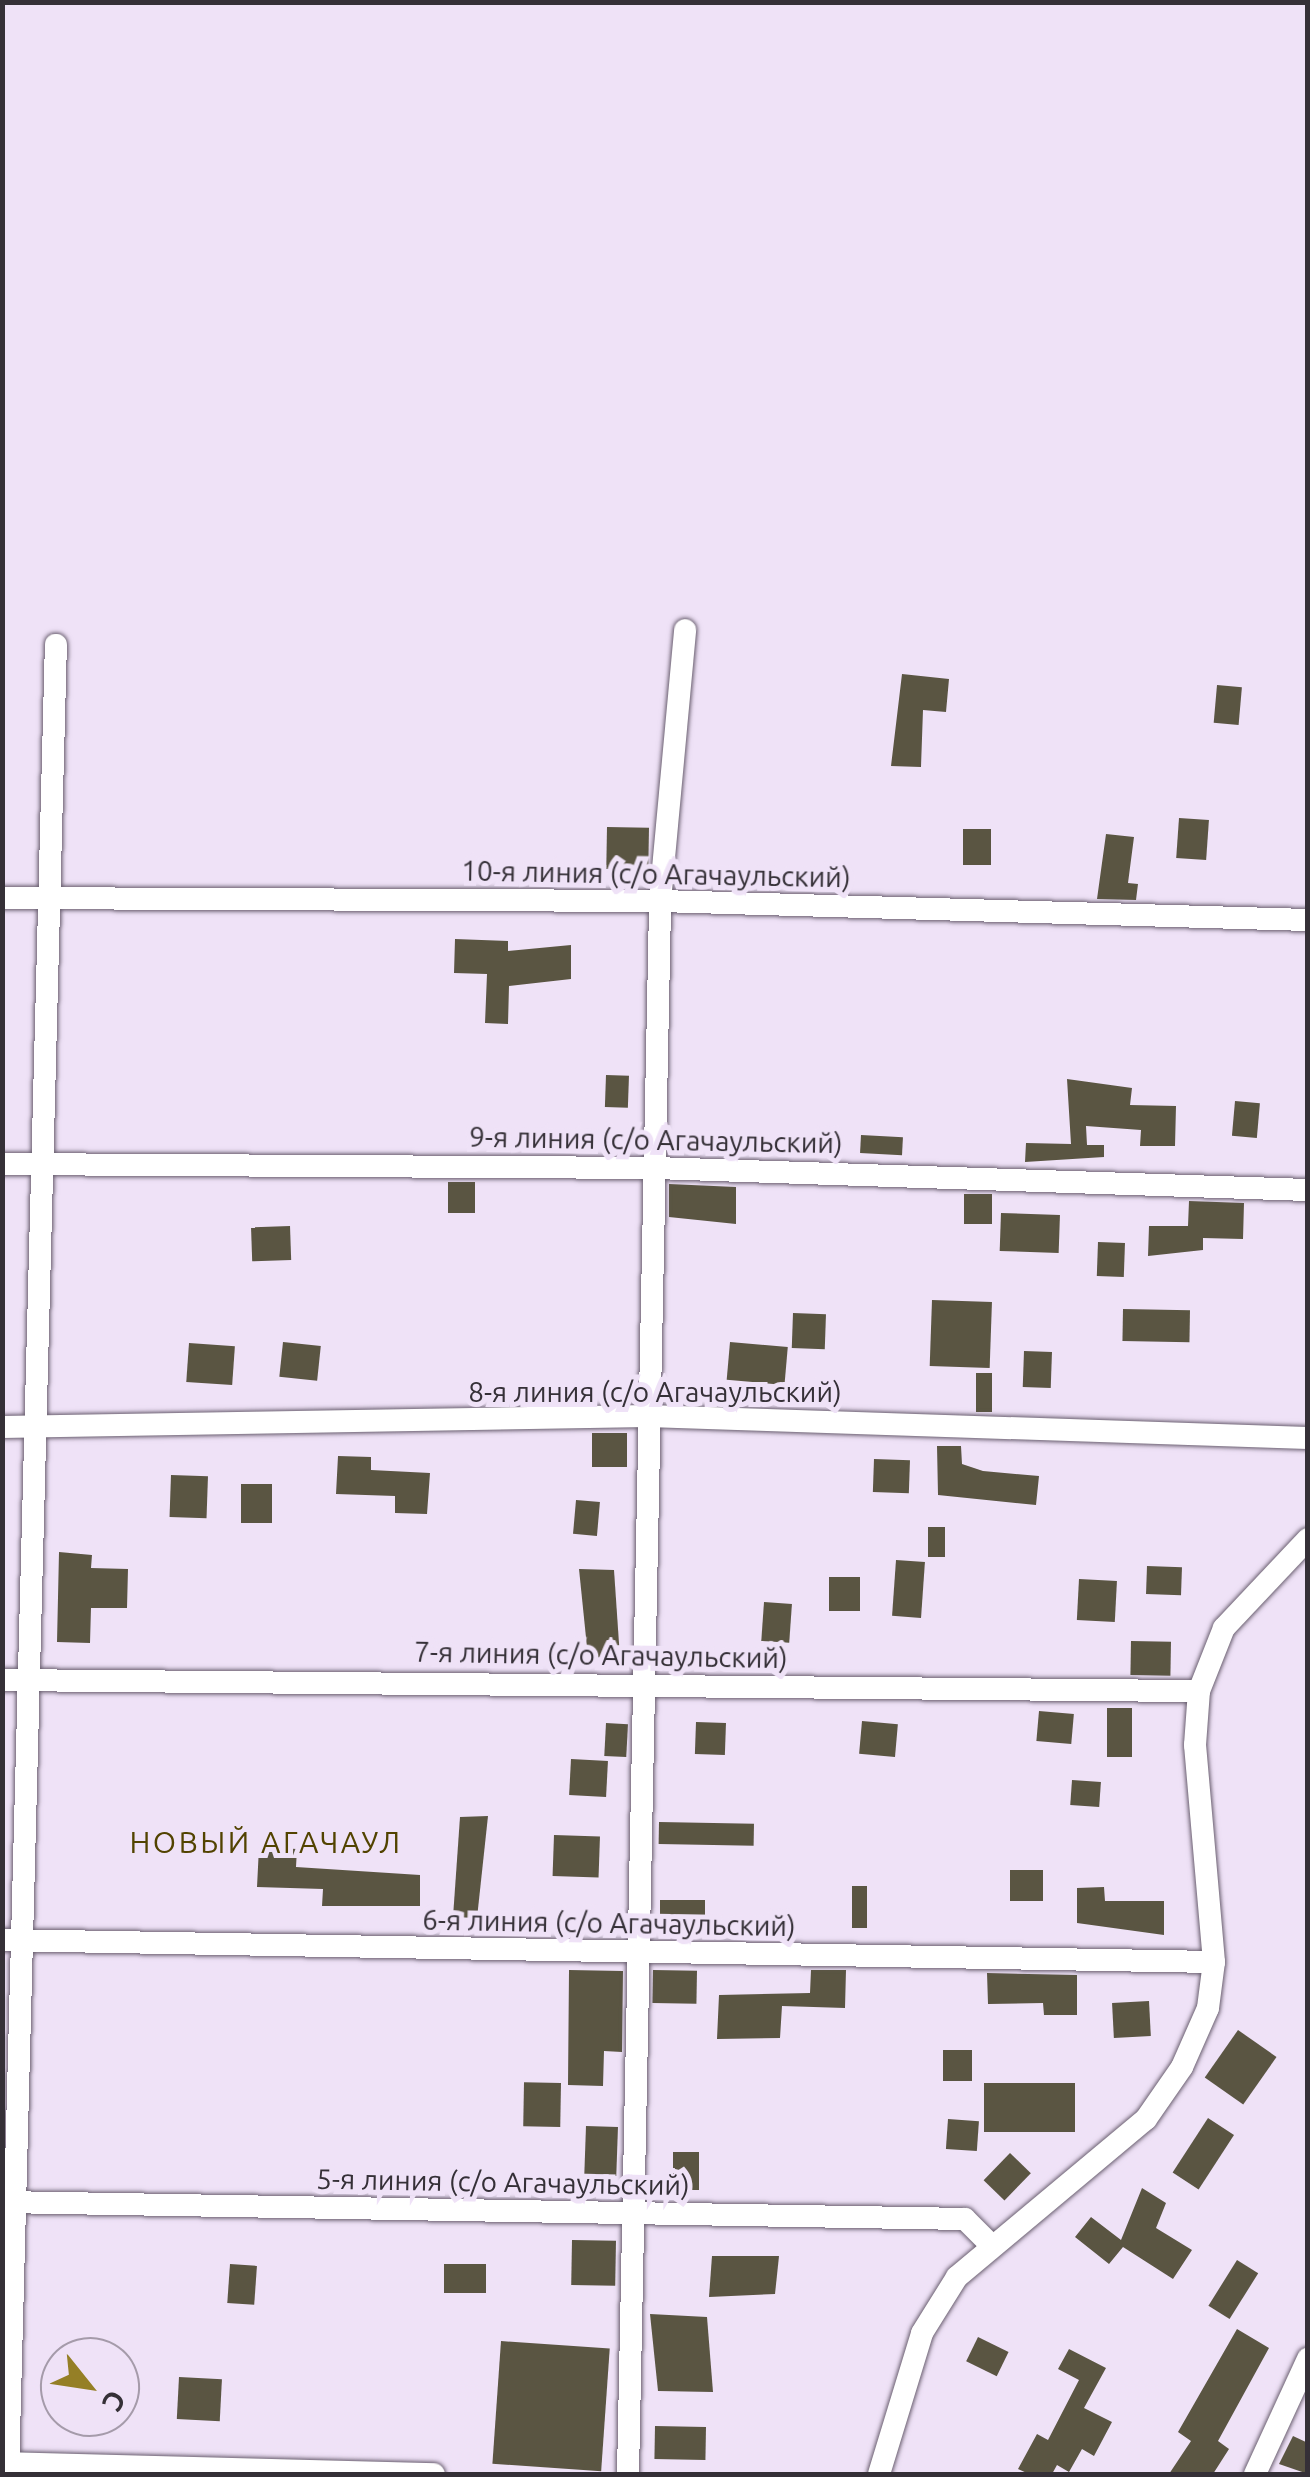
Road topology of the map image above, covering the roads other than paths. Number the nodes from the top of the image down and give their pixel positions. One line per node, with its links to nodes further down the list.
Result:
1 (685, 630): 5 (street)
2 (56, 645): 4 (street)
3 (2, 898): 4 (street, 10-я линия (с/о Агачаульский))
4 (48, 899): 5 (street, 10-я линия (с/о Агачаульский)); 8 (street)
5 (660, 901): 6 (street, 10-я линия (с/о Агачаульский)); 9 (street)
6 (1308, 920)
7 (2, 1164): 8 (street, 9-я линия (с/о Агачаульский))
8 (40, 1164): 9 (street, 9-я линия (с/о Агачаульский)); 13 (street)
9 (655, 1168): 10 (street, 9-я линия (с/о Агачаульский)); 11 (street)
10 (1308, 1190)
11 (648, 1416): 13 (street, 8-я линия (с/о Агачаульский)); 14 (street, 8-я линия (с/о Агачаульский)); 17 (street)
12 (2, 1428): 13 (street, 8-я линия (с/о Агачаульский))
13 (33, 1428): 16 (street)
14 (1308, 1438)
15 (1308, 1539): 18 (street)
16 (14, 1680): 17 (street, 7-я линия (с/о Агачаульский)); 19 (street)
17 (639, 1685): 18 (street, 7-я линия (с/о Агачаульский)); 20 (street)
18 (1199, 1691): 21 (street)
19 (12, 1940): 20 (street, 6-я линия (с/о Агачаульский)); 22 (street)
20 (634, 1954): 21 (street, 6-я линия (с/о Агачаульский)); 23 (street)
21 (1214, 1962): 24 (street)
22 (8, 2202): 23 (street, 5-я линия (с/о Агачаульский)); 26 (street)
23 (633, 2215): 24 (street, 5-я линия (с/о Агачаульский)); 28 (street)
24 (991, 2246): 29 (street)
25 (1308, 2360): 30 (street)
26 (6, 2467): 27 (street)
27 (434, 2474)
28 (628, 2474)
29 (879, 2474)
30 (1255, 2474)

